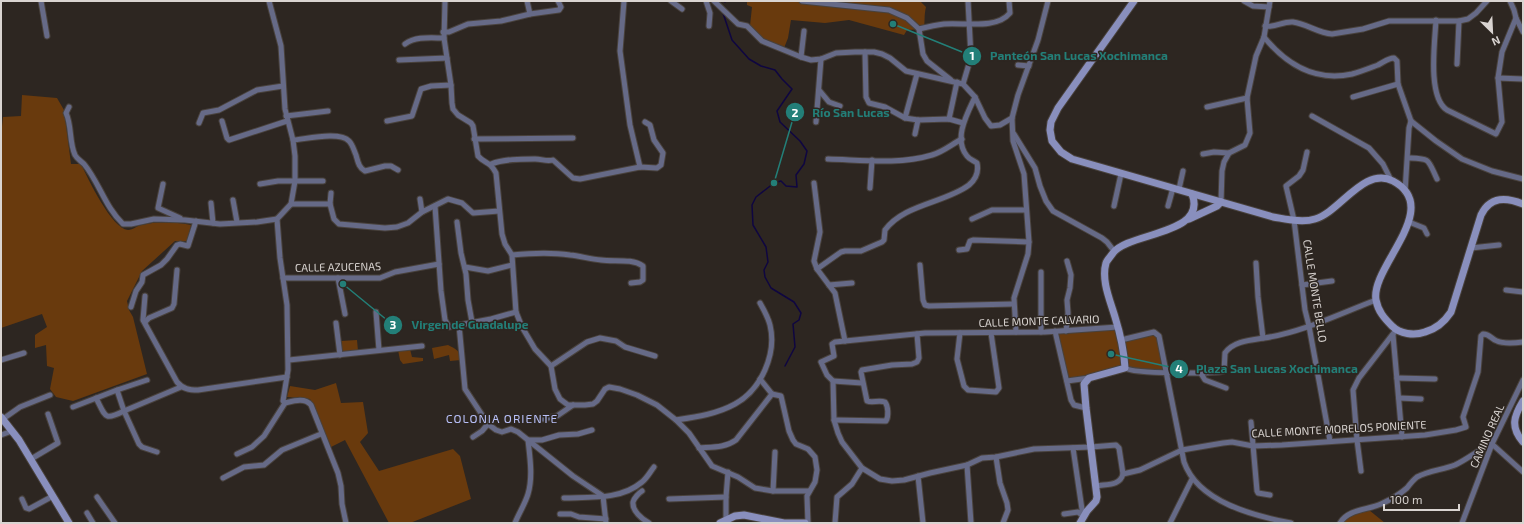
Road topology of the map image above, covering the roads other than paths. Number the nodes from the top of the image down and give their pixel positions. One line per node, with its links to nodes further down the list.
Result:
1 (42, 1): 31 (street)
2 (269, 1): 50 (street)
3 (444, 1): 29 (street)
4 (527, 1): 20 (street)
5 (558, 1): 20 (street)
6 (624, 1): 85 (street)
7 (671, 1): 19 (street)
8 (706, 1): 25 (street)
9 (714, 1): 36 (street)
10 (802, 1): 27 (street)
11 (968, 1): 24 (street)
12 (1009, 1): 24 (street)
13 (1048, 1): 42 (street)
14 (1134, 1): 88 (main road)
15 (1244, 1): 18 (street)
16 (1488, 1): 23 (street)
17 (1510, 1): 21 (street)
18 (1269, 4): 26 (street)
19 (682, 9)
20 (530, 14): 29 (street)
21 (1516, 18): 30 (street); 44 (street)
22 (1436, 20): 23 (street); 26 (street); 44 (street)
23 (1459, 21): 40 (street)
24 (969, 24): 27 (street); 47 (street)
25 (709, 26)
26 (1265, 26): 32 (street)
27 (919, 29): 46 (street)
28 (804, 31): 36 (street)
29 (444, 32): 33 (street)
30 (1523, 32)
31 (47, 36)
32 (1264, 37): 48 (street); 54 (street)
33 (444, 38): 34 (street); 37 (street)
34 (404, 44)
35 (865, 52): 38 (street); 43 (street); 61 (street)
36 (801, 57): 38 (street)
37 (446, 58): 39 (street); 49 (street)
38 (821, 59): 51 (street)
39 (399, 60)
40 (1458, 64)
41 (1018, 65): 42 (street)
42 (1029, 66): 62 (street)
43 (917, 74): 46 (street); 61 (street)
44 (1498, 78): 45 (street)
45 (1523, 79)
46 (954, 82): 47 (street); 63 (street)
47 (963, 84): 52 (street)
48 (1398, 84): 53 (street); 67 (street)
49 (451, 85): 66 (street); 75 (street)
50 (283, 86): 60 (street); 70 (street)
51 (819, 90): 55 (street); 69 (street)
52 (975, 97): 62 (street); 71 (street)
53 (1353, 97)
54 (1247, 98): 57 (street); 79 (street)
55 (840, 106)
56 (69, 107): 117 (street)
57 (1206, 107)
58 (328, 111): 60 (street)
59 (1312, 116): 91 (street)
60 (287, 118): 65 (street); 77 (street)
61 (905, 118): 64 (street)
62 (1012, 118): 72 (street)
63 (949, 119): 64 (street); 71 (street)
64 (918, 120): 73 (street)
65 (222, 121)
66 (387, 121)
67 (1411, 121): 81 (street); 90 (street)
68 (645, 122): 85 (street)
69 (816, 122)
70 (199, 123)
71 (963, 123): 76 (street)
72 (1012, 132): 112 (street); 130 (street)
73 (915, 134)
74 (573, 138): 75 (street)
75 (474, 139): 84 (street)
76 (962, 139): 83 (street); 138 (street)
77 (293, 140): 86 (street); 92 (street)
78 (1307, 152): 119 (street, CALLE MONTE BELLO)
79 (1229, 153): 80 (street); 104 (street)
80 (1203, 154)
81 (1408, 158): 89 (street); 99 (street)
82 (828, 159): 83 (street)
83 (872, 160): 97 (street)
84 (491, 164): 85 (street); 113 (street)
85 (640, 167)
86 (398, 170)
87 (1183, 171): 98 (street)
88 (1121, 174): 98 (main road); 110 (street)
89 (1437, 179)
90 (1523, 179)
91 (1391, 180): 99 (main road); 119 (main road)
92 (295, 181): 93 (street); 96 (street); 106 (street)
93 (323, 181)
94 (814, 183): 138 (street)
95 (163, 184): 117 (street)
96 (260, 184)
97 (870, 188)
98 (1176, 188): 101 (main road); 111 (street)
99 (1405, 192): 123 (main road)
100 (331, 193): 107 (street)
101 (1192, 194): 104 (main road); 118 (main road)
102 (420, 199): 114 (street)
103 (233, 200): 121 (street)
104 (1221, 202): 118 (main road); 119 (main road)
105 (211, 203): 124 (street)
106 (291, 204): 107 (street); 115 (street)
107 (330, 204): 114 (street)
108 (1523, 204): 128 (main road)
109 (435, 206): 113 (street); 114 (street); 134 (street)
110 (1114, 206)
111 (1168, 206)
112 (1026, 210): 116 (street); 126 (street)
113 (499, 211): 131 (street)
114 (422, 212)
115 (277, 219): 121 (street); 141 (street)
116 (972, 219)
117 (185, 220): 120 (street)
118 (1187, 220): 130 (main road)
119 (1294, 220): 147 (street, CALLE MONTE BELLO)
120 (196, 221): 124 (street); 154 (street)
121 (237, 222): 124 (street)
122 (457, 222): 137 (street)
123 (1409, 222): 125 (street); 151 (main road)
124 (213, 223)
125 (1427, 234)
126 (1030, 242): 129 (street); 153 (street)
127 (1499, 245): 128 (street)
128 (1471, 248): 170 (main road)
129 (959, 250)
130 (1114, 251): 163 (main road)
131 (512, 255): 135 (street); 144 (street)
132 (1067, 261): 164 (street)
133 (1256, 263): 172 (street)
134 (439, 264): 142 (street, CALLE AZUCENAS); 161 (street)
135 (512, 265): 137 (street); 156 (street)
136 (920, 265): 153 (street)
137 (465, 267): 159 (street)
138 (817, 269): 146 (street)
139 (177, 270): 158 (street)
140 (1041, 272): 167 (street)
141 (283, 278): 142 (street, CALLE AZUCENAS); 182 (street)
142 (338, 278): 157 (street)
143 (1332, 281): 147 (street)
144 (630, 283)
145 (852, 283): 146 (street)
146 (829, 285): 174 (street)
147 (1302, 285): 162 (street, CALLE MONTE BELLO)
148 (1506, 290): 149 (street)
149 (1523, 292)
150 (145, 296): 158 (street)
151 (1376, 300): 162 (street); 170 (main road)
152 (760, 303): 190 (street)
153 (1013, 304): 166 (street)
154 (131, 307)
155 (376, 312): 177 (street)
156 (516, 312): 159 (street); 183 (street)
157 (345, 314)
158 (145, 322): 197 (street)
159 (472, 322): 161 (street)
160 (336, 323): 179 (street)
161 (459, 325): 217 (street)
162 (1309, 326): 172 (street); 226 (street, CALLE MONTE BELLO)
163 (1118, 327): 164 (street, CALLE MONTE CALVARIO); 173 (main road)
164 (1066, 330): 165 (street, CALLE MONTE CALVARIO)
165 (1055, 331): 167 (street, CALLE MONTE CALVARIO); 195 (street)
166 (1016, 332): 167 (street, CALLE MONTE CALVARIO); 169 (street, CALLE MONTE CALVARIO)
167 (1041, 332)
168 (960, 333): 169 (street, CALLE MONTE CALVARIO); 169 (street); 171 (street, CALLE MONTE CALVARIO)
169 (991, 333)
170 (1394, 333): 189 (street); 225 (street)
171 (917, 334): 174 (street, CALLE MONTE CALVARIO); 196 (street)
172 (1263, 338): 186 (street)
173 (1121, 340): 184 (main road); 185 (street)
174 (844, 341): 194 (street)
175 (1523, 342): 222 (street, CALLE MONTE MORELOS PONIENTE)
176 (422, 346): 177 (street)
177 (379, 350): 179 (street)
178 (24, 353): 181 (street)
179 (340, 355): 182 (street)
180 (655, 356): 183 (street)
181 (1, 360)
182 (288, 360): 187 (street)
183 (551, 366): 207 (street)
184 (1125, 368): 185 (street); 188 (main road)
185 (1166, 372): 186 (street); 233 (street)
186 (1200, 372): 198 (street)
187 (287, 377): 197 (street); 206 (street)
188 (1089, 378): 195 (street); 209 (main road)
189 (1397, 378): 191 (street); 203 (street)
190 (760, 379): 200 (street); 214 (street)
191 (1435, 379)
192 (147, 380): 199 (street)
193 (1523, 380): 228 (street, CAMINO REAL)
194 (833, 381): 196 (street); 215 (street)
195 (1067, 381): 209 (street)
196 (862, 383): 215 (street)
197 (181, 387): 210 (street)
198 (1226, 388)
199 (117, 390): 202 (street); 210 (street)
200 (772, 394): 231 (street); 252 (street)
201 (50, 395): 212 (street)
202 (96, 398): 208 (street); 210 (street)
203 (1399, 398): 204 (street); 222 (street)
204 (1421, 399)
205 (1523, 401): 227 (main road)
206 (285, 403): 220 (street); 236 (street)
207 (573, 405): 213 (street); 214 (street)
208 (72, 407)
209 (1086, 408): 230 (main road)
210 (124, 411): 234 (street)
211 (48, 414): 238 (street)
212 (2, 418): 219 (main road)
213 (543, 419)
214 (676, 420): 231 (street)
215 (834, 420): 241 (street)
216 (1251, 422): 229 (street)
217 (488, 424): 223 (street); 224 (street)
218 (592, 430): 224 (street)
219 (12, 431): 221 (street); 238 (main road)
220 (321, 434): 247 (street); 270 (street)
221 (1, 435)
222 (1402, 436): 225 (street, CALLE MONTE MORELOS PONIENTE)
223 (473, 437)
224 (528, 440): 255 (street); 271 (street)
225 (1356, 440): 226 (street, CALLE MONTE MORELOS PONIENTE); 242 (street)
226 (1330, 441): 229 (street, CALLE MONTE MORELOS PONIENTE)
227 (1523, 442)
228 (1492, 444): 244 (street); 280 (street); 281 (street, CAMINO REAL)
229 (1253, 446): 233 (street, CALLE MONTE MORELOS PONIENTE); 253 (street)
230 (1091, 447): 232 (street); 245 (street); 249 (main road)
231 (699, 448): 243 (street)
232 (1073, 448): 237 (street); 264 (street)
233 (1182, 450): 245 (street, CALLE MONTE MORELOS PONIENTE); 248 (street)
234 (157, 452)
235 (775, 452): 251 (street)
236 (237, 454)
237 (996, 457): 239 (street); 277 (street)
238 (31, 459): 254 (main road)
239 (967, 465): 246 (street); 276 (street)
240 (654, 467): 255 (street)
241 (862, 468): 246 (street); 274 (street)
242 (1361, 471)
243 (728, 472): 251 (street); 257 (street)
244 (1523, 472)
245 (1123, 474): 249 (street, CALLE MONTE MORELOS PONIENTE)
246 (918, 476): 275 (street)
247 (223, 478)
248 (1192, 479): 278 (street); 279 (street)
249 (1096, 486): 264 (main road)
250 (642, 491): 272 (street)
251 (773, 491): 252 (street)
252 (809, 491): 273 (street)
253 (1270, 495)
254 (53, 496): 259 (street); 267 (main road)
255 (603, 496): 258 (street); 265 (street)
256 (97, 497): 269 (street)
257 (726, 497): 260 (street); 266 (street)
258 (564, 498)
259 (22, 499)
260 (669, 499)
261 (87, 513): 268 (street)
262 (560, 514): 265 (street)
263 (1064, 514): 264 (street)
264 (1082, 520)
265 (606, 521)
266 (723, 522): 273 (main road)
267 (69, 523)
268 (93, 523)
269 (115, 523)
270 (346, 523)
271 (515, 523)
272 (649, 523)
273 (806, 523)
274 (835, 523)
275 (924, 523)
276 (971, 523)
277 (1003, 523)
278 (1170, 523)
279 (1291, 523)
280 (1340, 523)
281 (1462, 523)

